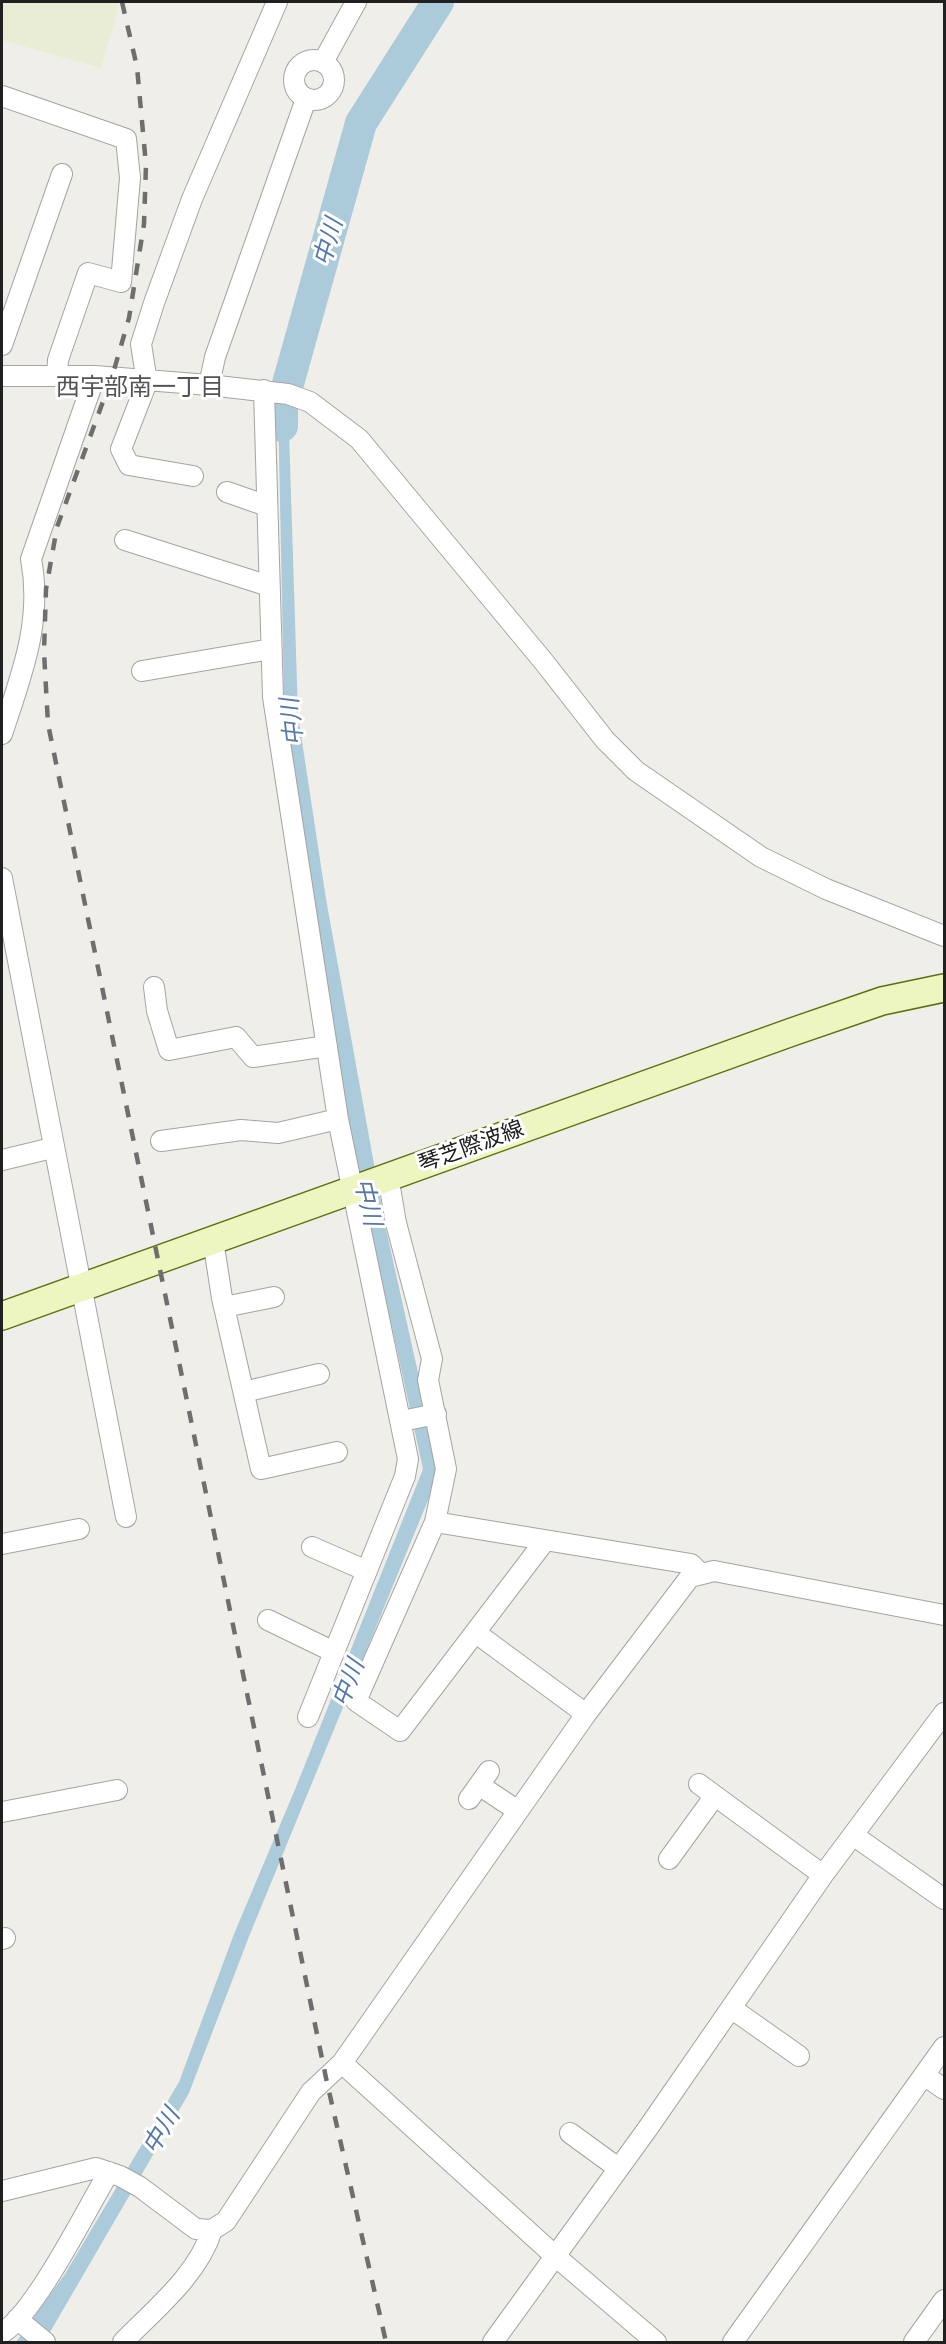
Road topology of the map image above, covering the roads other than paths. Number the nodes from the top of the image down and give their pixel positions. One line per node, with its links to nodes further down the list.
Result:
1 (277, 2): 11 (street)
2 (356, 2): 3 (street)
3 (323, 62): 5 (street); 5 (street)
4 (2, 96): 9 (street)
5 (306, 99): 12 (street)
6 (62, 174): 7 (street)
7 (2, 345)
8 (2, 375): 9 (street)
9 (57, 375): 10 (street)
10 (95, 376): 11 (street); 21 (street)
11 (147, 382): 12 (street); 14 (street)
12 (209, 385): 13 (street)
13 (264, 390): 16 (street); 23 (street)
14 (193, 476)
15 (226, 492): 16 (street)
16 (267, 506): 18 (street)
17 (125, 540): 18 (street)
18 (269, 586): 19 (street)
19 (272, 649): 20 (street); 26 (street)
20 (142, 671)
21 (2, 734)
22 (2, 878): 29 (street)
23 (945, 936)
24 (154, 987): 26 (street)
25 (945, 988): 31 (main road, 琴芝際波線)
26 (327, 1046): 27 (street)
27 (338, 1119): 28 (street); 31 (street)
28 (161, 1141)
29 (52, 1148): 30 (street); 33 (street)
30 (2, 1160)
31 (371, 1182): 32 (main road, 琴芝際波線); 39 (street); 40 (street)
32 (213, 1240): 33 (main road, 琴芝際波線); 35 (street)
33 (82, 1287): 36 (main road, 琴芝際波線); 42 (street)
34 (274, 1297): 35 (street)
35 (224, 1307): 38 (street)
36 (2, 1316)
37 (320, 1374): 38 (street)
38 (244, 1392): 41 (street)
39 (433, 1414): 40 (street); 43 (street)
40 (405, 1421): 48 (street)
41 (337, 1452)
42 (126, 1517)
43 (435, 1522): 45 (street); 52 (street)
44 (79, 1528): 46 (street)
45 (544, 1542): 49 (street); 52 (street)
46 (2, 1544)
47 (312, 1547): 48 (street)
48 (367, 1571): 53 (street)
49 (701, 1574): 50 (street); 54 (street)
50 (945, 1615)
51 (268, 1620): 53 (street)
52 (476, 1634): 54 (street)
53 (334, 1653): 55 (street)
54 (586, 1714): 61 (street)
55 (308, 1717)
56 (943, 1718): 63 (street)
57 (699, 1784): 60 (street)
58 (479, 1785): 61 (street)
59 (117, 1790): 62 (street)
60 (714, 1797): 64 (street); 65 (street)
61 (518, 1811): 70 (street)
62 (2, 1812)
63 (854, 1835): 65 (street); 66 (street)
64 (669, 1859)
65 (823, 1875): 67 (street)
66 (945, 1899)
67 (731, 2008): 69 (street); 74 (street)
68 (945, 2047): 71 (street)
69 (799, 2056)
70 (342, 2063): 77 (street); 78 (street)
71 (924, 2074): 72 (street); 85 (street)
72 (945, 2089)
73 (570, 2133): 74 (street)
74 (618, 2168): 78 (street)
75 (114, 2174): 76 (street); 77 (street); 80 (street)
76 (2, 2191)
77 (212, 2230): 82 (street)
78 (554, 2255): 83 (street); 84 (street)
79 (945, 2300): 86 (street)
80 (10, 2323): 81 (street)
81 (45, 2343)
82 (123, 2343)
83 (493, 2343)
84 (656, 2343)
85 (733, 2343)
86 (914, 2343)

